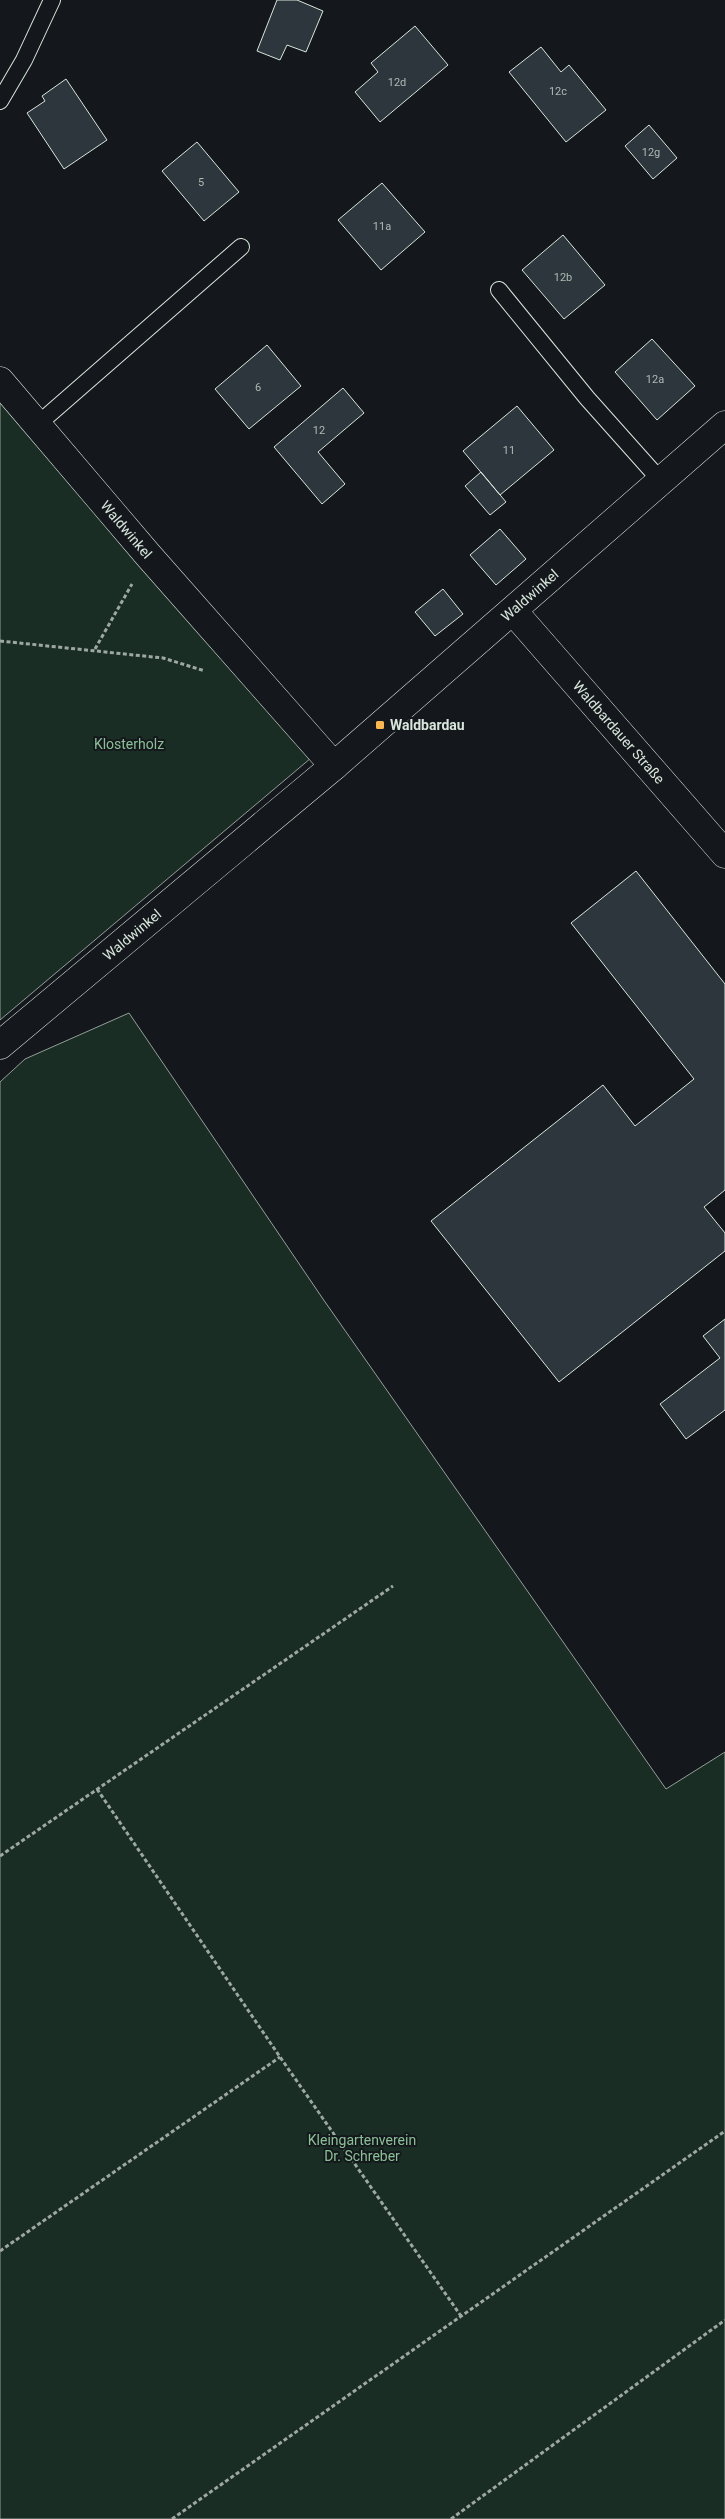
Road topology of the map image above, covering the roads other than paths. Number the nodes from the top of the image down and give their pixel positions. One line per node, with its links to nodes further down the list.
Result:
1 (52, 0): 2 (lane)
2 (0, 101)
3 (241, 247): 7 (lane)
4 (498, 290): 8 (lane)
5 (0, 381): 7 (street, Waldwinkel)
6 (725, 425): 8 (street, Waldwinkel)
7 (37, 426): 10 (street, Waldwinkel)
8 (662, 481): 9 (street, Waldwinkel)
9 (513, 611): 10 (street, Waldwinkel); 11 (street, Waldbardauer Straße)
10 (334, 766): 12 (street, Waldwinkel)
11 (725, 854)
12 (0, 1046)

